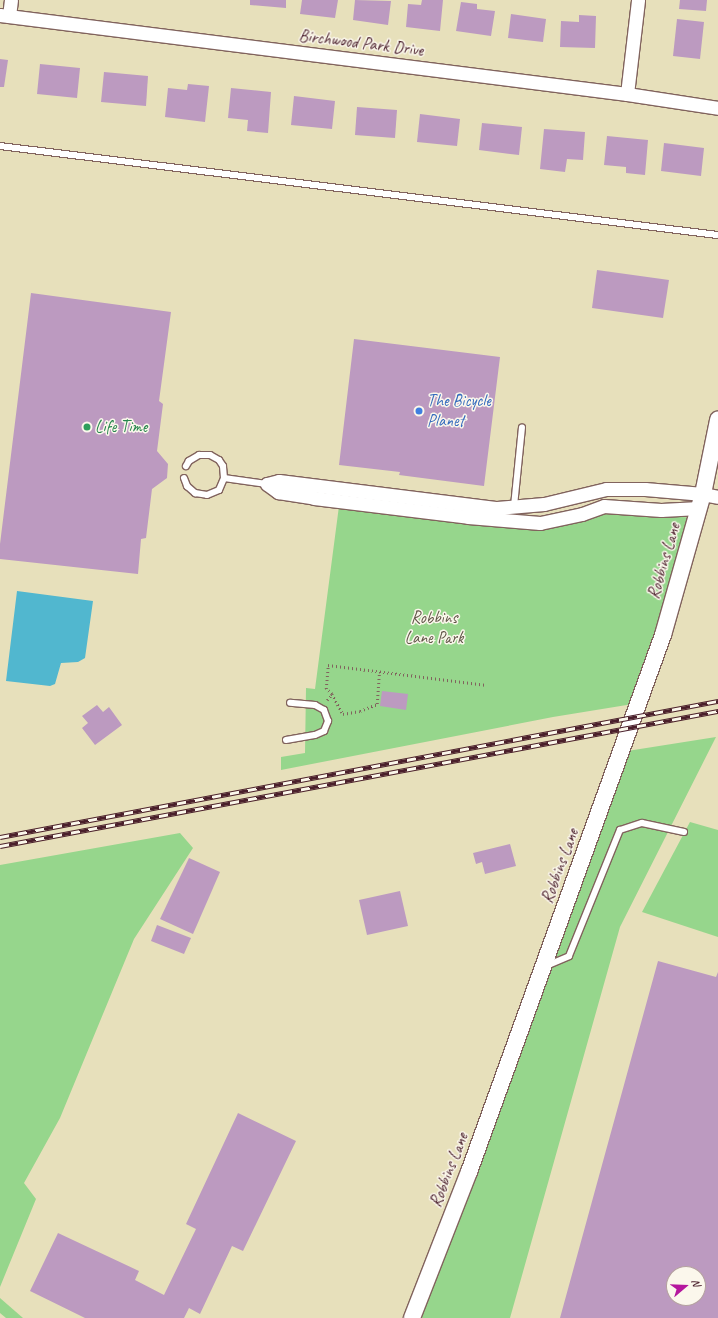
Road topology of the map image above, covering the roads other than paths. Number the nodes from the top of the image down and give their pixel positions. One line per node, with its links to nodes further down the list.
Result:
1 (11, 0): 3 (street)
2 (638, 0): 4 (street)
3 (4, 16): 4 (street, Birchwood Park Drive)
4 (627, 94): 5 (street, Birchwood Park Drive)
5 (718, 108)
6 (0, 146): 7 (lane)
7 (718, 235)
8 (718, 420): 14 (street, Robbins Lane)
9 (522, 427): 15 (lane)
10 (186, 466): 12 (lane)
11 (184, 478): 12 (lane)
12 (224, 478): 13 (lane)
13 (267, 484): 14 (street); 15 (street)
14 (707, 500): 15 (street); 19 (street, Robbins Lane)
15 (514, 506)
16 (290, 703): 17 (lane)
17 (286, 740)
18 (684, 832): 19 (lane)
19 (543, 968): 20 (street, Robbins Lane)
20 (412, 1318)

